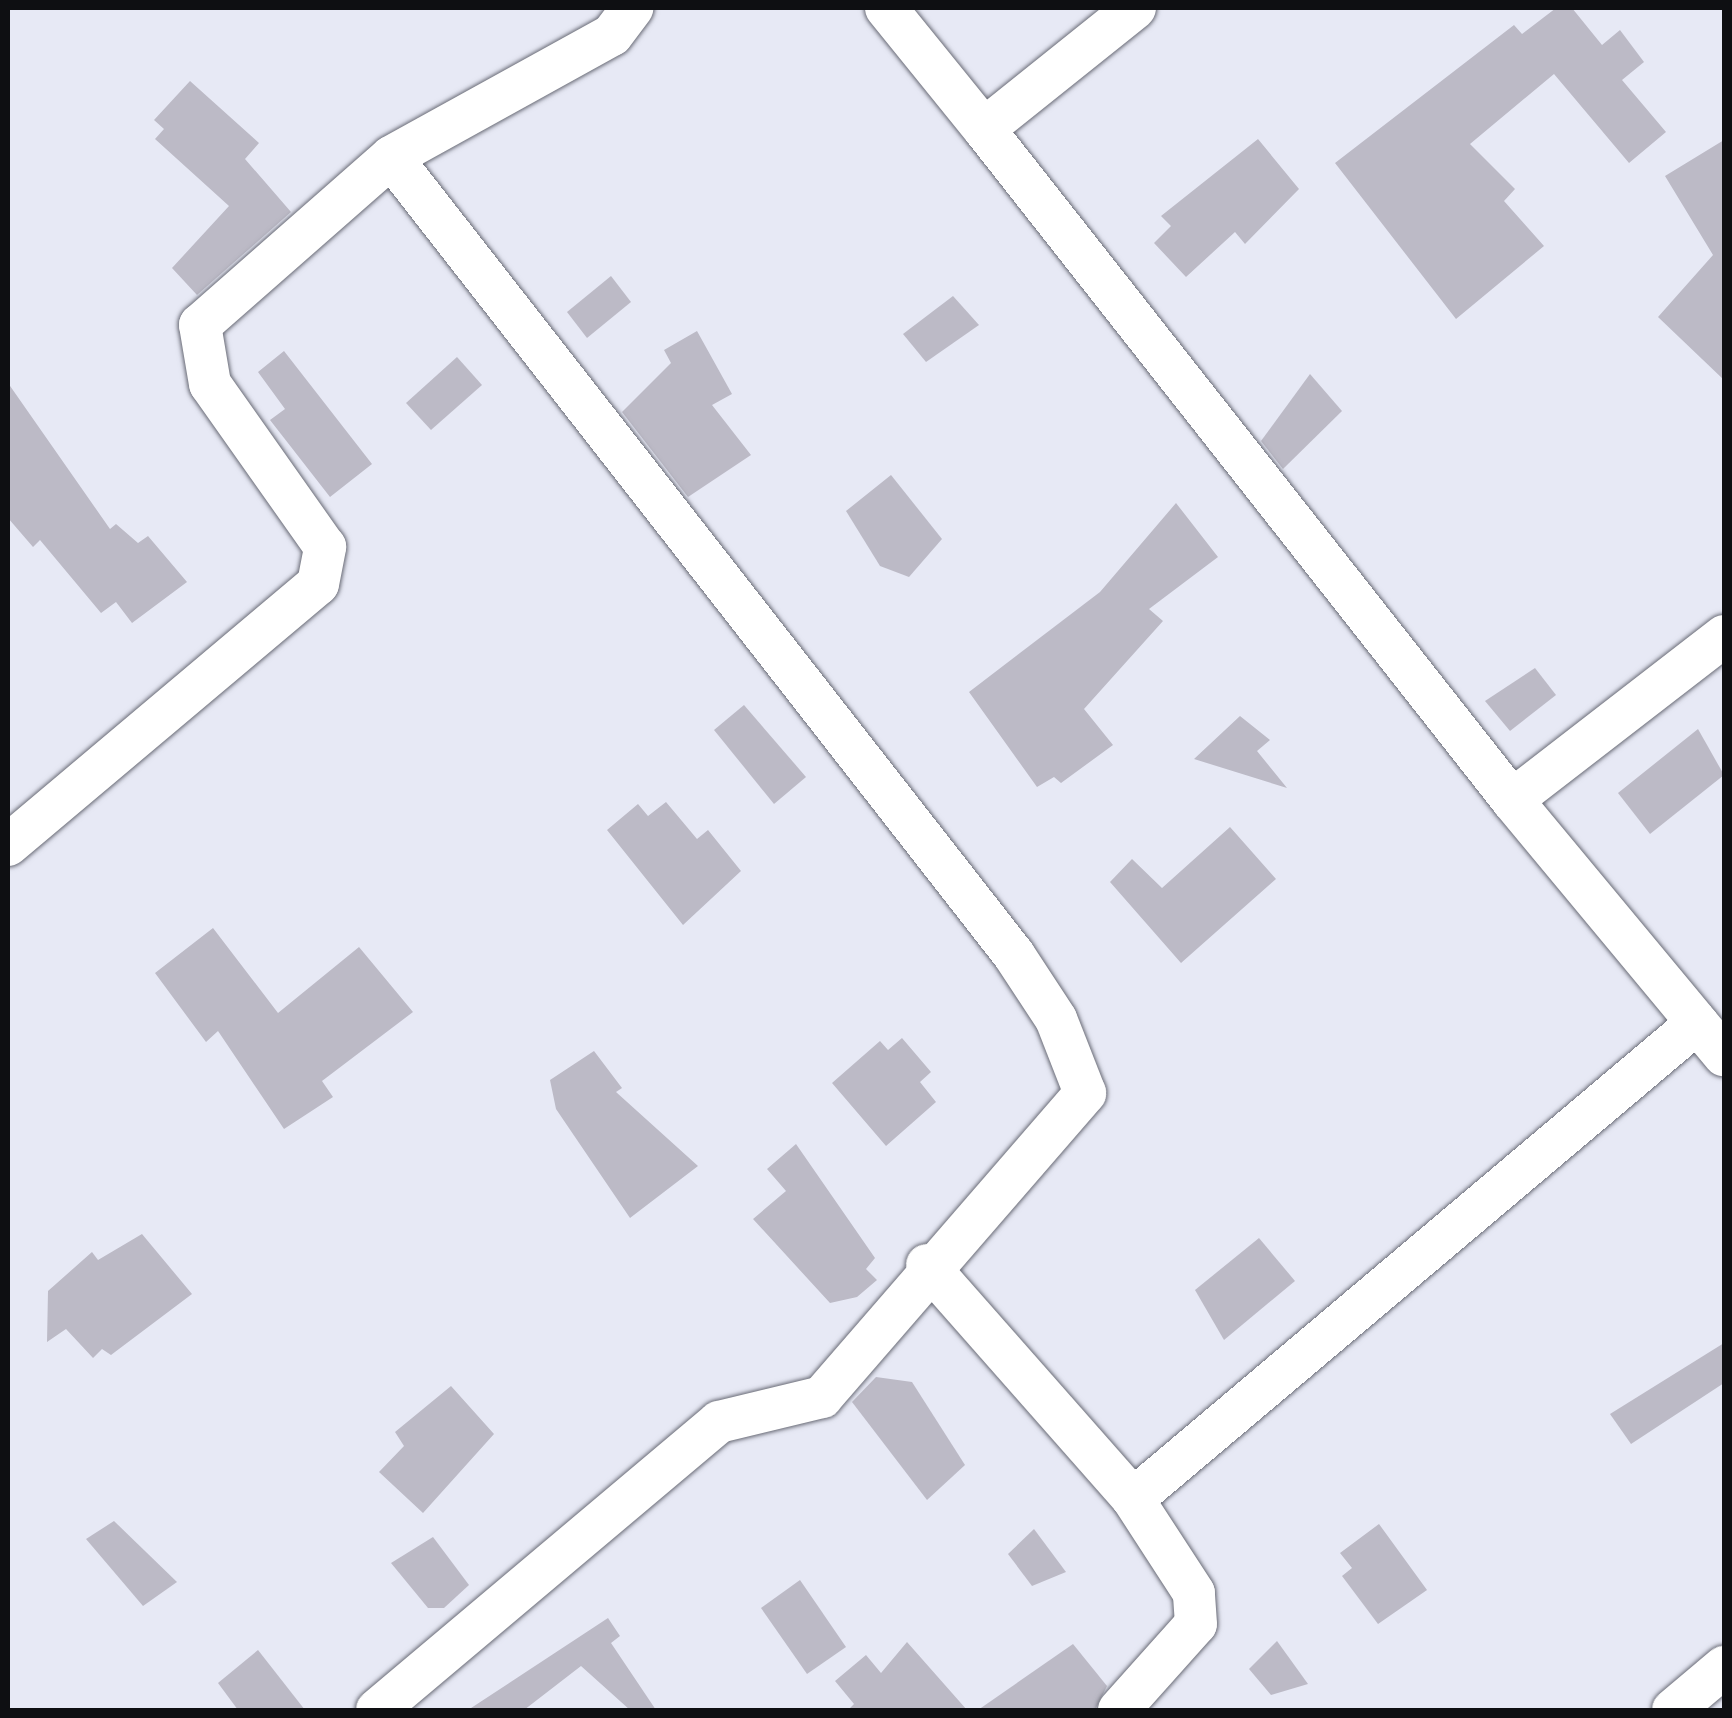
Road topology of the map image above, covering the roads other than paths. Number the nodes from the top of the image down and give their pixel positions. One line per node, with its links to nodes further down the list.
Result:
1 (632, 8): 5 (street)
2 (886, 8): 4 (street)
3 (1134, 8): 4 (street)
4 (984, 129): 7 (street)
5 (390, 157): 8 (street); 11 (street)
6 (1724, 636): 7 (street)
7 (1512, 800): 9 (street)
8 (8, 846)
9 (1697, 1023): 10 (street); 12 (street)
10 (1724, 1055)
11 (927, 1265): 12 (street); 14 (street)
12 (1133, 1499): 15 (street)
13 (1724, 1667): 16 (street)
14 (377, 1710)
15 (1119, 1710)
16 (1673, 1710)

